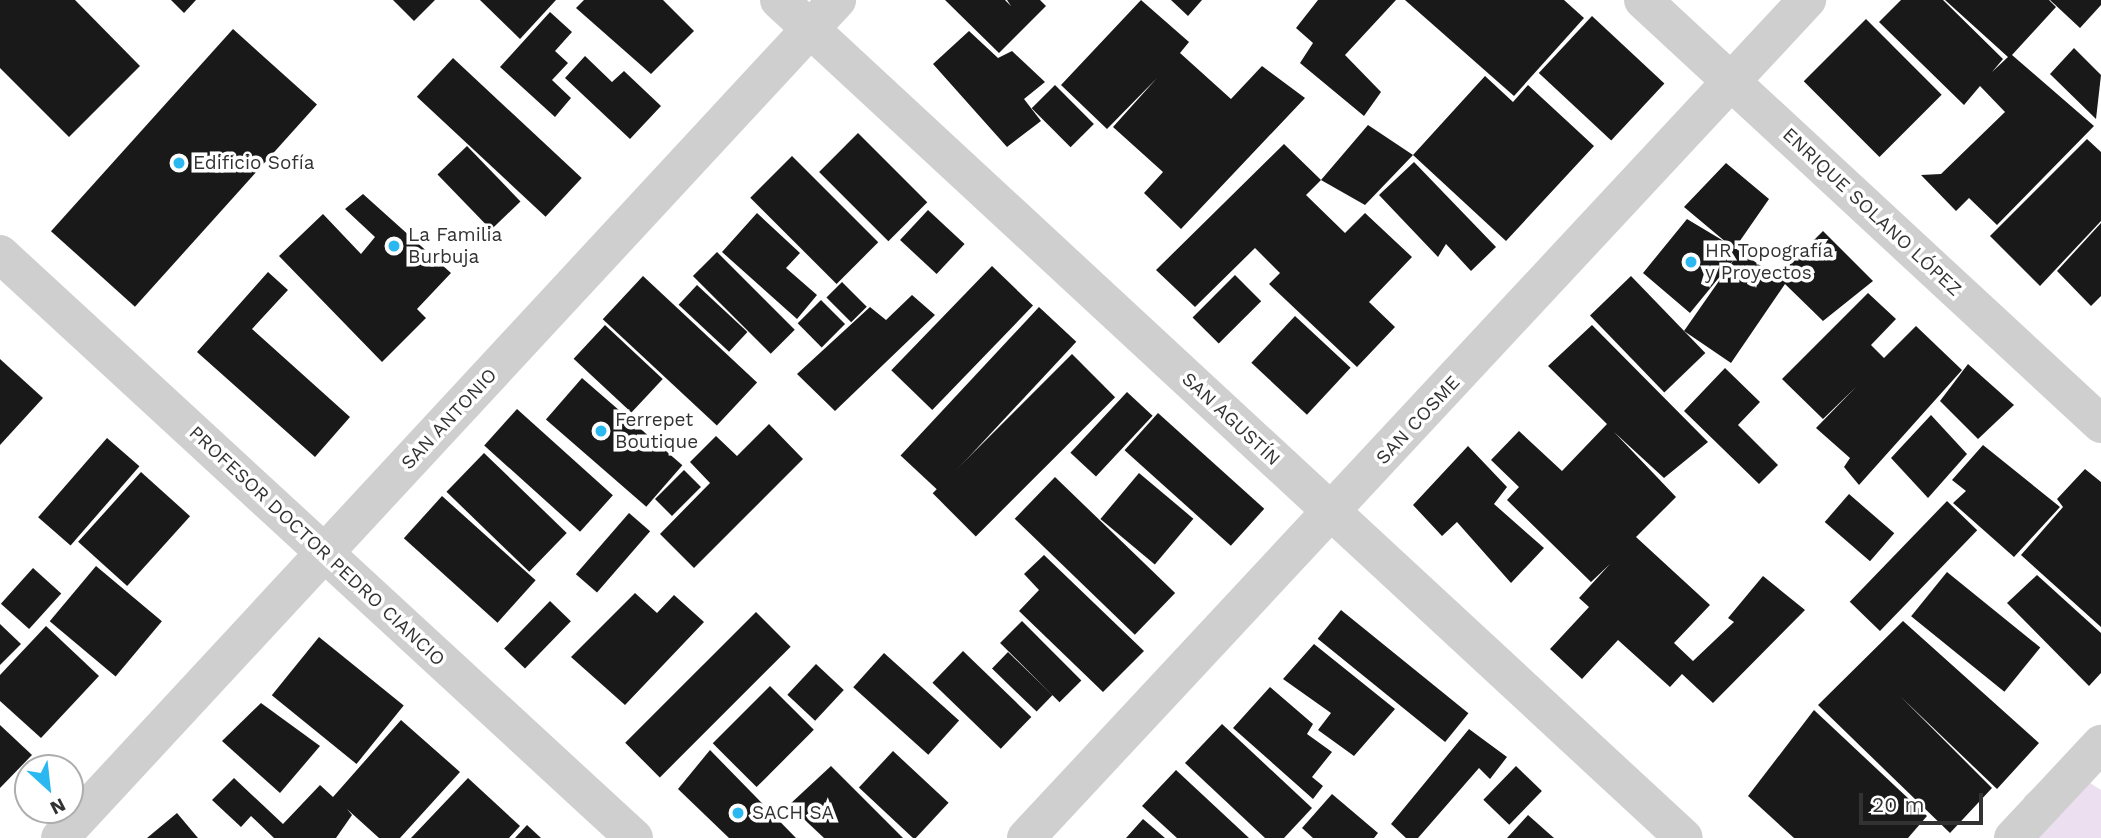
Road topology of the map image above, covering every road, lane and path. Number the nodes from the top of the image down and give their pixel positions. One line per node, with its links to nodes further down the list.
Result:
1 (779, 0): 5 (street, SAN AGUSTÍN)
2 (837, 0): 5 (street, SAN ANTONIO)
3 (1643, 0): 6 (street, ENRIQUE SOLANO LÓPEZ)
4 (1807, 0): 6 (street, SAN COSME)
5 (810, 29): 9 (street, SAN AGUSTÍN); 10 (street, SAN ANTONIO)
6 (1732, 81): 8 (street, ENRIQUE SOLANO LÓPEZ); 9 (street, SAN COSME)
7 (0, 254): 10 (street, PROFESOR DOCTOR PEDRO CIANCIO)
8 (2101, 424)
9 (1332, 513): 14 (street, SAN COSME); 15 (street, SAN AGUSTÍN)
10 (325, 553): 12 (street, SAN ANTONIO); 13 (street, PROFESOR DOCTOR PEDRO CIANCIO)
11 (2101, 744): 16 (street)
12 (60, 838)
13 (634, 838)
14 (1026, 838)
15 (1684, 838)
16 (2013, 838)

